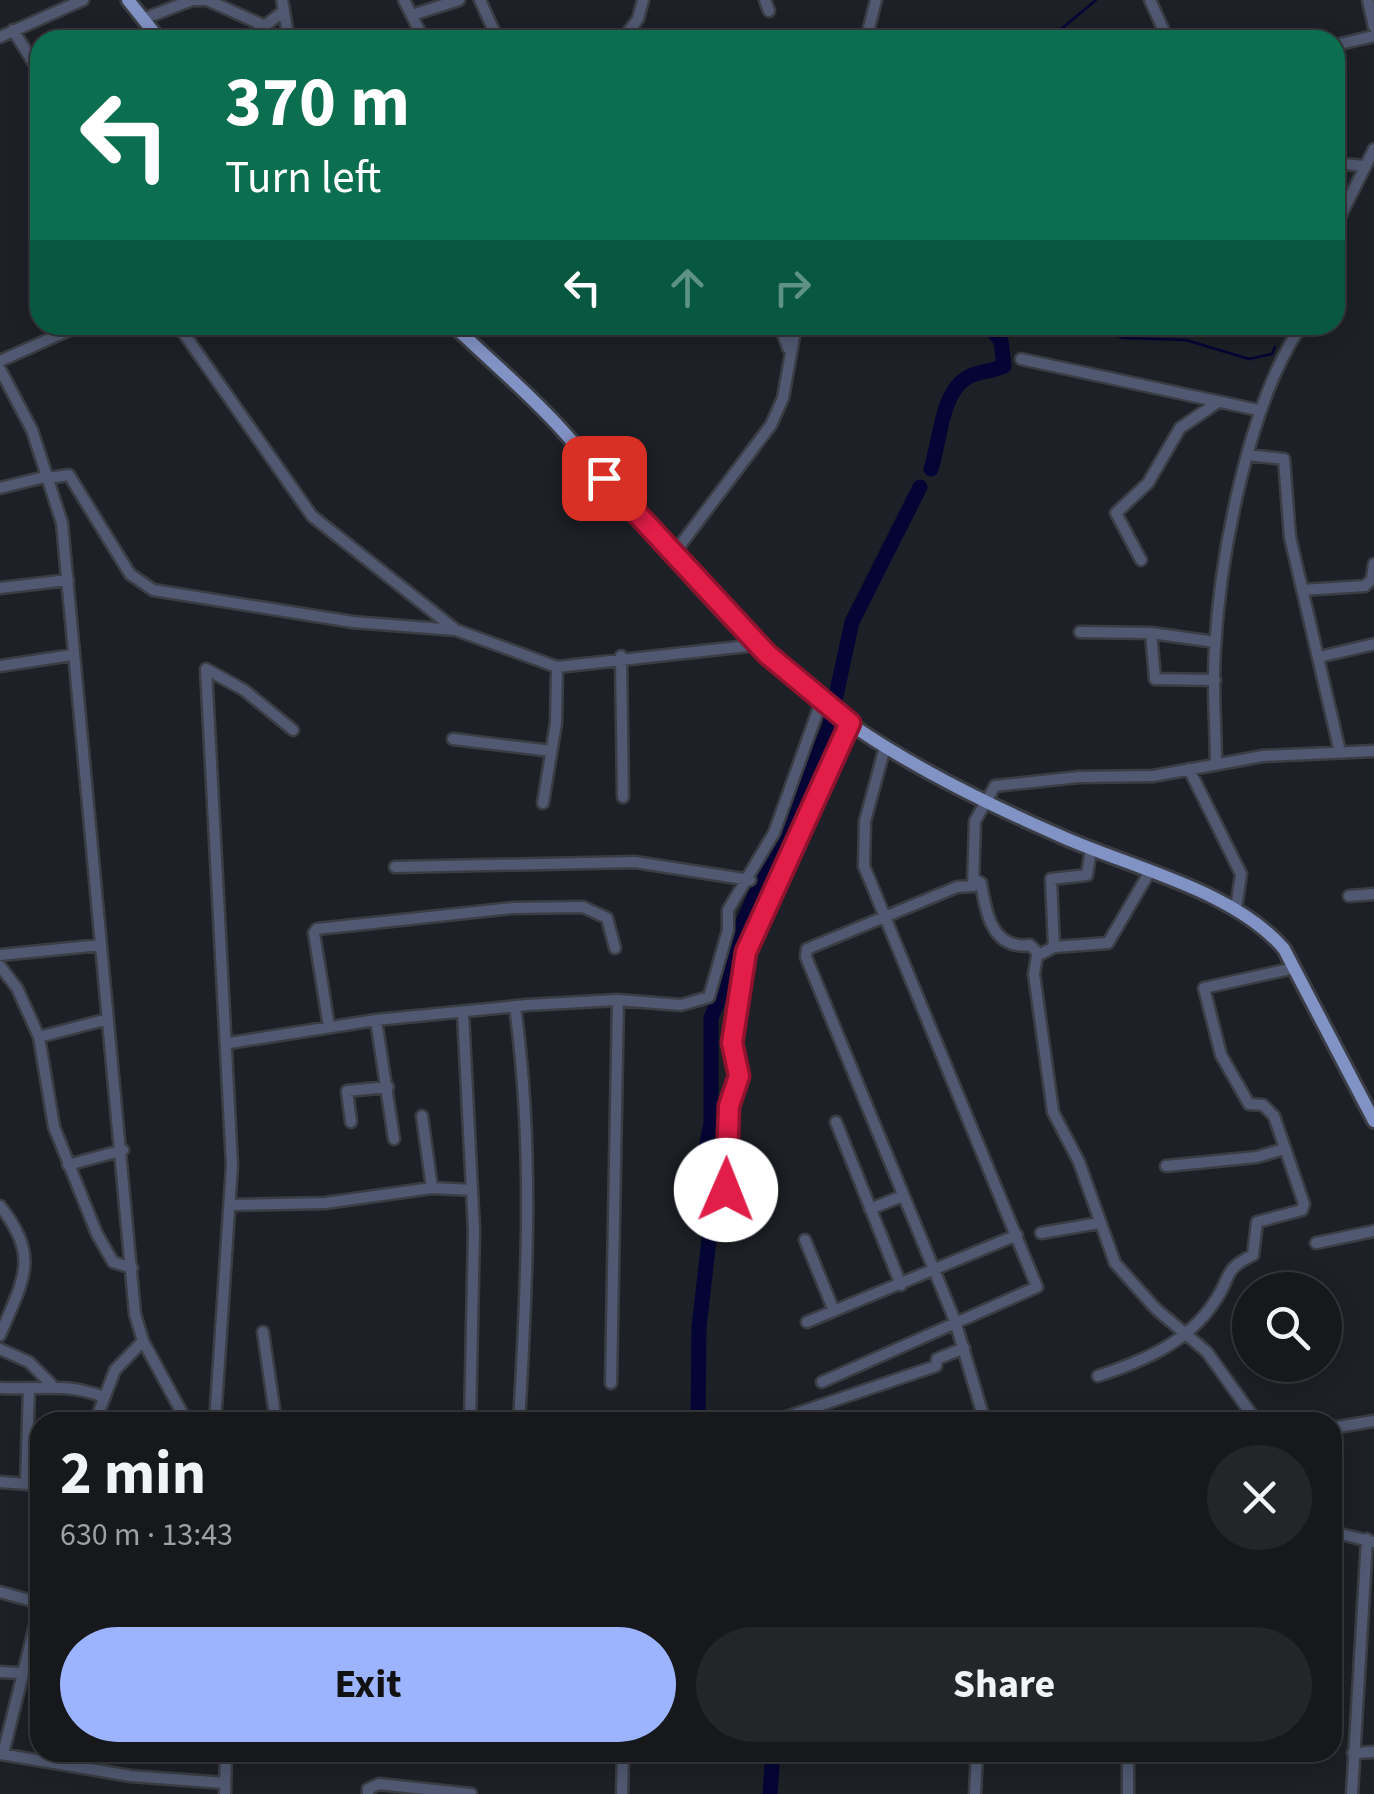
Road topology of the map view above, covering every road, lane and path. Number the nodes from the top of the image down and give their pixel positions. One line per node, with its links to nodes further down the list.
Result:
1 (83, 0): 16 (street)
2 (128, 0): 13 (main road)
3 (192, 0): 13 (street); 14 (street)
4 (404, 0): 12 (street)
5 (458, 0): 12 (street)
6 (480, 0): 20 (street)
7 (643, 0): 21 (street)
8 (876, 0): 22 (street)
9 (1150, 0): 23 (street)
10 (1368, 0): 15 (street)
11 (283, 6): 14 (street)
12 (412, 16): 19 (street)
13 (143, 19): 17 (main road)
14 (265, 26): 18 (street)
15 (1374, 27)
16 (13, 30): 25 (street); 27 (street)
17 (152, 30)
18 (260, 30)
19 (419, 30)
20 (494, 30)
21 (630, 30)
22 (868, 30)
23 (1164, 30)
24 (1374, 36): 26 (street)
25 (0, 37)
26 (1345, 43)
27 (30, 57)
28 (1374, 149): 30 (street)
29 (1345, 164): 30 (street)
30 (1364, 166): 31 (street)
31 (1345, 206)
32 (60, 335): 40 (street)
33 (185, 335): 52 (street)
34 (463, 335): 46 (main road)
35 (784, 335): 38 (street)
36 (793, 335): 38 (street)
37 (1295, 335): 42 (street)
38 (789, 350): 46 (street)
39 (1021, 359): 41 (street)
40 (0, 365): 44 (street)
41 (1218, 402): 42 (street); 47 (street)
42 (1258, 410): 43 (street)
43 (1248, 455): 51 (street); 55 (street)
44 (49, 477): 45 (street); 49 (street); 52 (street)
45 (0, 488)
46 (672, 556): 57 (main road)
47 (1142, 560)
48 (1374, 564): 51 (street)
49 (68, 580): 50 (street); 58 (street)
50 (0, 588)
51 (1302, 590): 60 (street)
52 (456, 630): 62 (street)
53 (1080, 632): 54 (street)
54 (1151, 633): 55 (street); 63 (street)
55 (1215, 642): 63 (street)
56 (1374, 644): 60 (street)
57 (758, 645): 59 (street); 64 (main road)
58 (72, 655): 61 (street); 86 (street)
59 (621, 656): 62 (street); 74 (street)
60 (1319, 657): 71 (street)
61 (0, 666)
62 (557, 667): 69 (street)
63 (1215, 680): 72 (street)
64 (824, 704): 65 (main road); 80 (street)
65 (850, 723): 68 (main road); 113 (street)
66 (293, 730): 100 (street)
67 (453, 739): 69 (street)
68 (885, 747): 75 (main road); 85 (street)
69 (551, 750): 76 (street)
70 (1374, 751): 71 (street)
71 (1340, 752): 72 (street)
72 (1216, 765): 73 (street)
73 (1190, 770): 75 (street); 84 (street)
74 (622, 797)
75 (986, 800): 77 (main road); 81 (street)
76 (544, 803)
77 (1091, 849): 79 (main road); 87 (street)
78 (395, 868): 80 (street)
79 (1149, 873): 84 (main road); 87 (street)
80 (750, 880): 93 (street)
81 (976, 880): 85 (street); 89 (street)
82 (1374, 894): 83 (street)
83 (1349, 896)
84 (1236, 909): 92 (main road)
85 (886, 917): 114 (street); 121 (street)
86 (102, 945): 90 (street); 96 (street)
87 (1054, 947): 89 (street)
88 (616, 948): 98 (street)
89 (1039, 954): 118 (street)
90 (0, 955)
91 (0, 966): 99 (street)
92 (1294, 968): 103 (main road); 107 (street)
93 (618, 1000): 94 (street); 138 (street)
94 (514, 1007): 95 (street); 148 (street)
95 (463, 1012): 97 (street); 112 (street)
96 (108, 1018): 99 (street); 108 (street)
97 (376, 1020): 98 (street); 101 (street)
98 (329, 1027): 100 (street)
99 (39, 1038): 109 (street)
100 (229, 1044): 115 (street)
101 (388, 1087): 104 (street); 106 (street)
102 (422, 1116): 111 (street)
103 (1374, 1121)
104 (350, 1122)
105 (836, 1122): 117 (street)
106 (394, 1139)
107 (1284, 1149): 110 (street); 131 (street)
108 (122, 1150): 109 (street); 124 (street)
109 (68, 1165): 124 (street)
110 (1166, 1166)
111 (432, 1188): 112 (street); 115 (street)
112 (472, 1190): 147 (street)
113 (726, 1190)
114 (900, 1197): 117 (street); 125 (street)
115 (231, 1205): 145 (street)
116 (0, 1206): 132 (street)
117 (870, 1210): 126 (street)
118 (1099, 1223): 120 (street); 131 (street)
119 (1374, 1230): 123 (street)
120 (1041, 1234)
121 (1017, 1235): 125 (street); 128 (street)
122 (804, 1240): 127 (street)
123 (1316, 1244)
124 (132, 1268): 133 (street)
125 (934, 1272): 126 (street); 128 (street)
126 (901, 1285): 127 (street)
127 (834, 1311): 129 (street)
128 (955, 1321): 134 (street); 137 (street)
129 (808, 1322)
130 (262, 1332): 146 (street)
131 (1184, 1333): 136 (street); 151 (street)
132 (0, 1335)
133 (143, 1340): 142 (street); 144 (street)
134 (964, 1348): 149 (street); 150 (street)
135 (0, 1349): 139 (street)
136 (1098, 1376)
137 (822, 1382)
138 (611, 1383)
139 (51, 1384): 141 (street); 142 (street)
140 (0, 1388): 141 (street)
141 (29, 1389): 154 (street)
142 (103, 1397): 143 (street)
143 (98, 1412)
144 (182, 1412)
145 (215, 1412)
146 (274, 1412)
147 (470, 1412)
148 (519, 1412)
149 (801, 1412)
150 (982, 1412)
151 (1251, 1412)
152 (1374, 1421): 153 (street)
153 (1342, 1426)
154 (26, 1481): 155 (street); 156 (street)
155 (0, 1482)
156 (30, 1482)
157 (1342, 1534): 158 (street)
158 (1371, 1541): 165 (street)
159 (0, 1592): 160 (street)
160 (30, 1601)
161 (30, 1643): 163 (street)
162 (0, 1672): 163 (street)
163 (22, 1674): 166 (street)
164 (1374, 1752): 165 (street)
165 (1352, 1753): 179 (street)
166 (2, 1754): 167 (street)
167 (30, 1759)
168 (49, 1762): 173 (street)
169 (226, 1762): 173 (street)
170 (623, 1762): 176 (street)
171 (977, 1762): 177 (street)
172 (1128, 1762): 178 (street)
173 (225, 1789)
174 (368, 1794): 175 (street)
175 (472, 1794)
176 (622, 1794)
177 (975, 1794)
178 (1128, 1794)
179 (1352, 1794)

